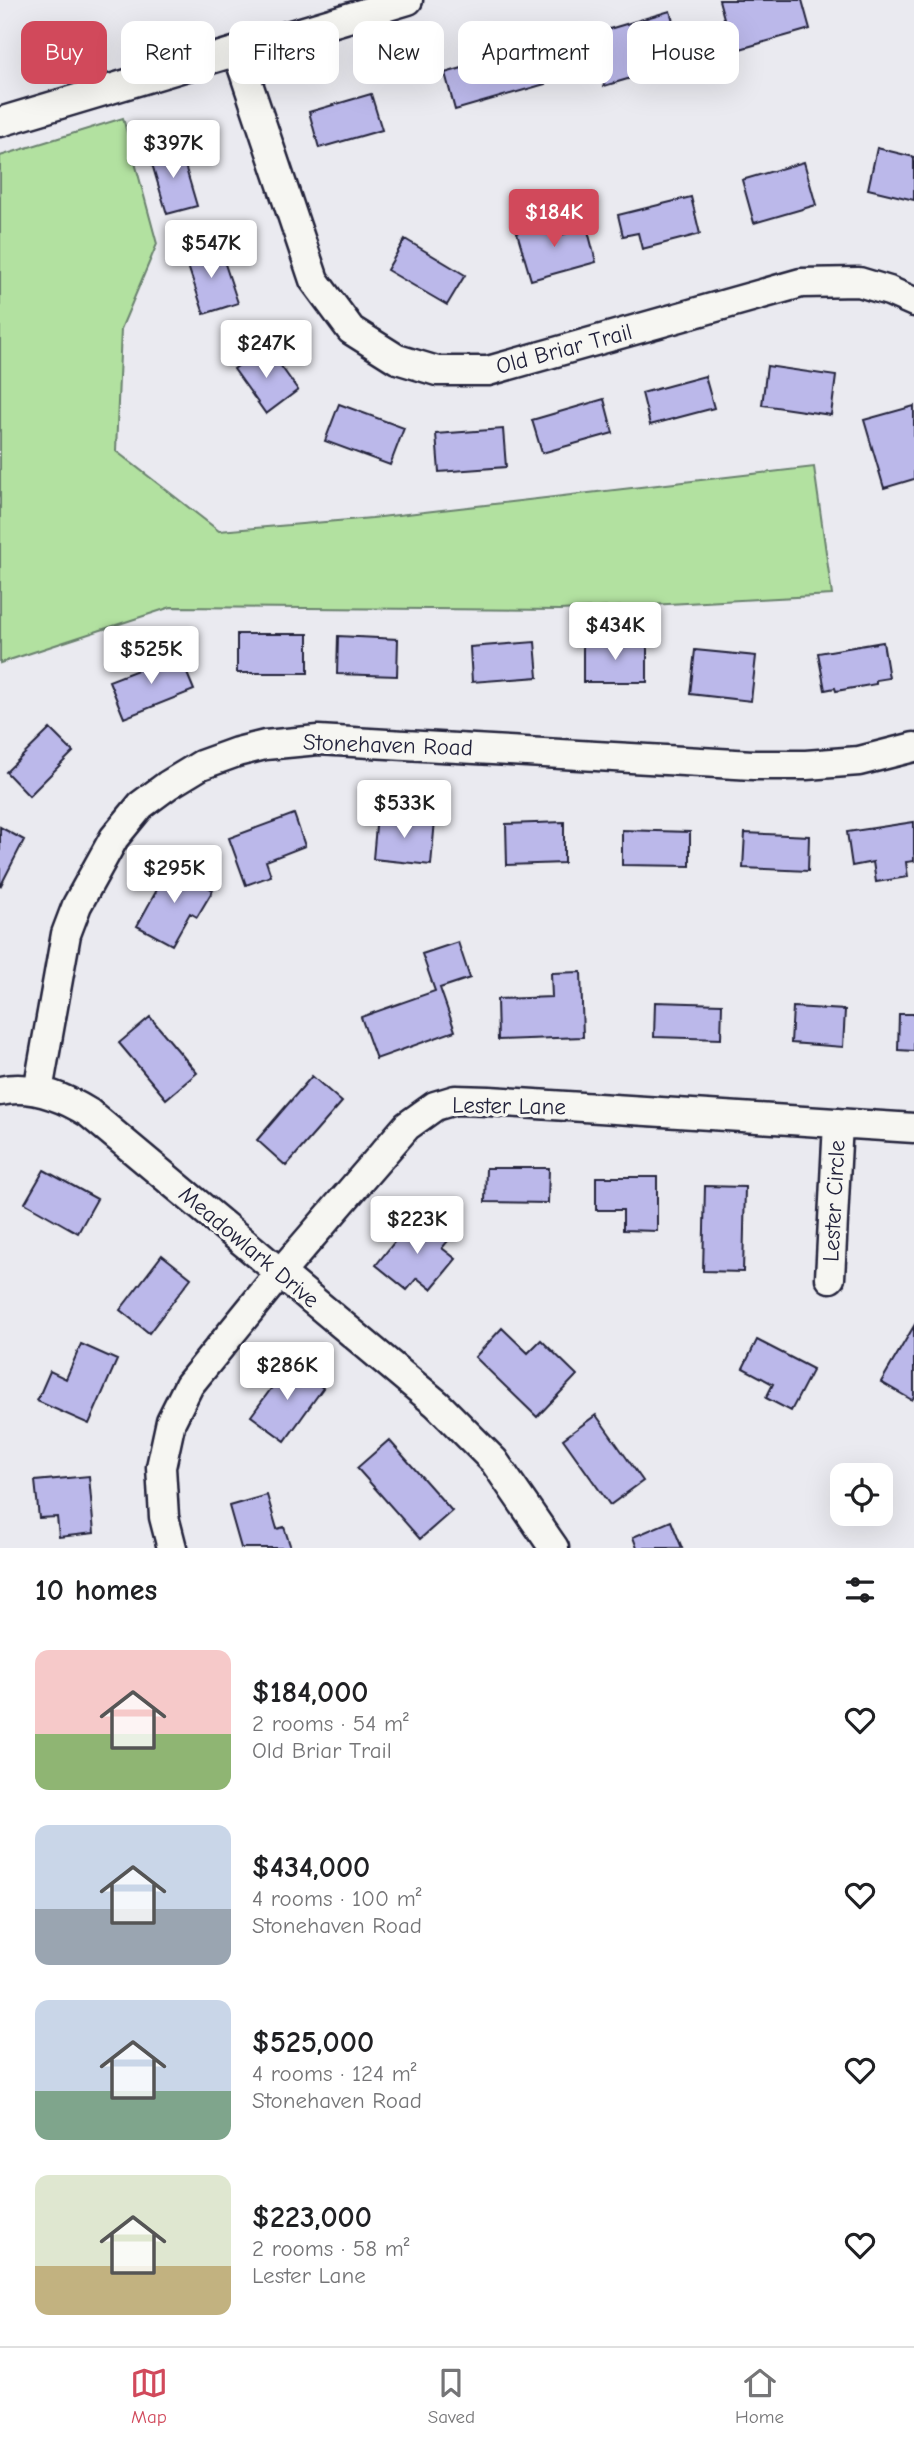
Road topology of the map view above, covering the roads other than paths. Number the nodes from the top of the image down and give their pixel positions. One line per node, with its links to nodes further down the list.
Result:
1 (408, 0): 2 (street)
2 (338, 21)
3 (229, 53): 5 (street)
4 (248, 84): 6 (street, Old Briar Trail)
5 (0, 122)
6 (914, 302)
7 (914, 747): 9 (street, Stonehaven Road)
8 (0, 1091): 9 (street)
9 (38, 1091): 12 (street, Meadowlark Drive)
10 (838, 1123): 11 (street, Lester Lane); 12 (street, Lester Lane); 13 (street, Lester Circle)
11 (914, 1128)
12 (280, 1273): 14 (street, Lester Lane); 15 (street, Meadowlark Drive)
13 (830, 1278)
14 (172, 1548)
15 (554, 1548)

